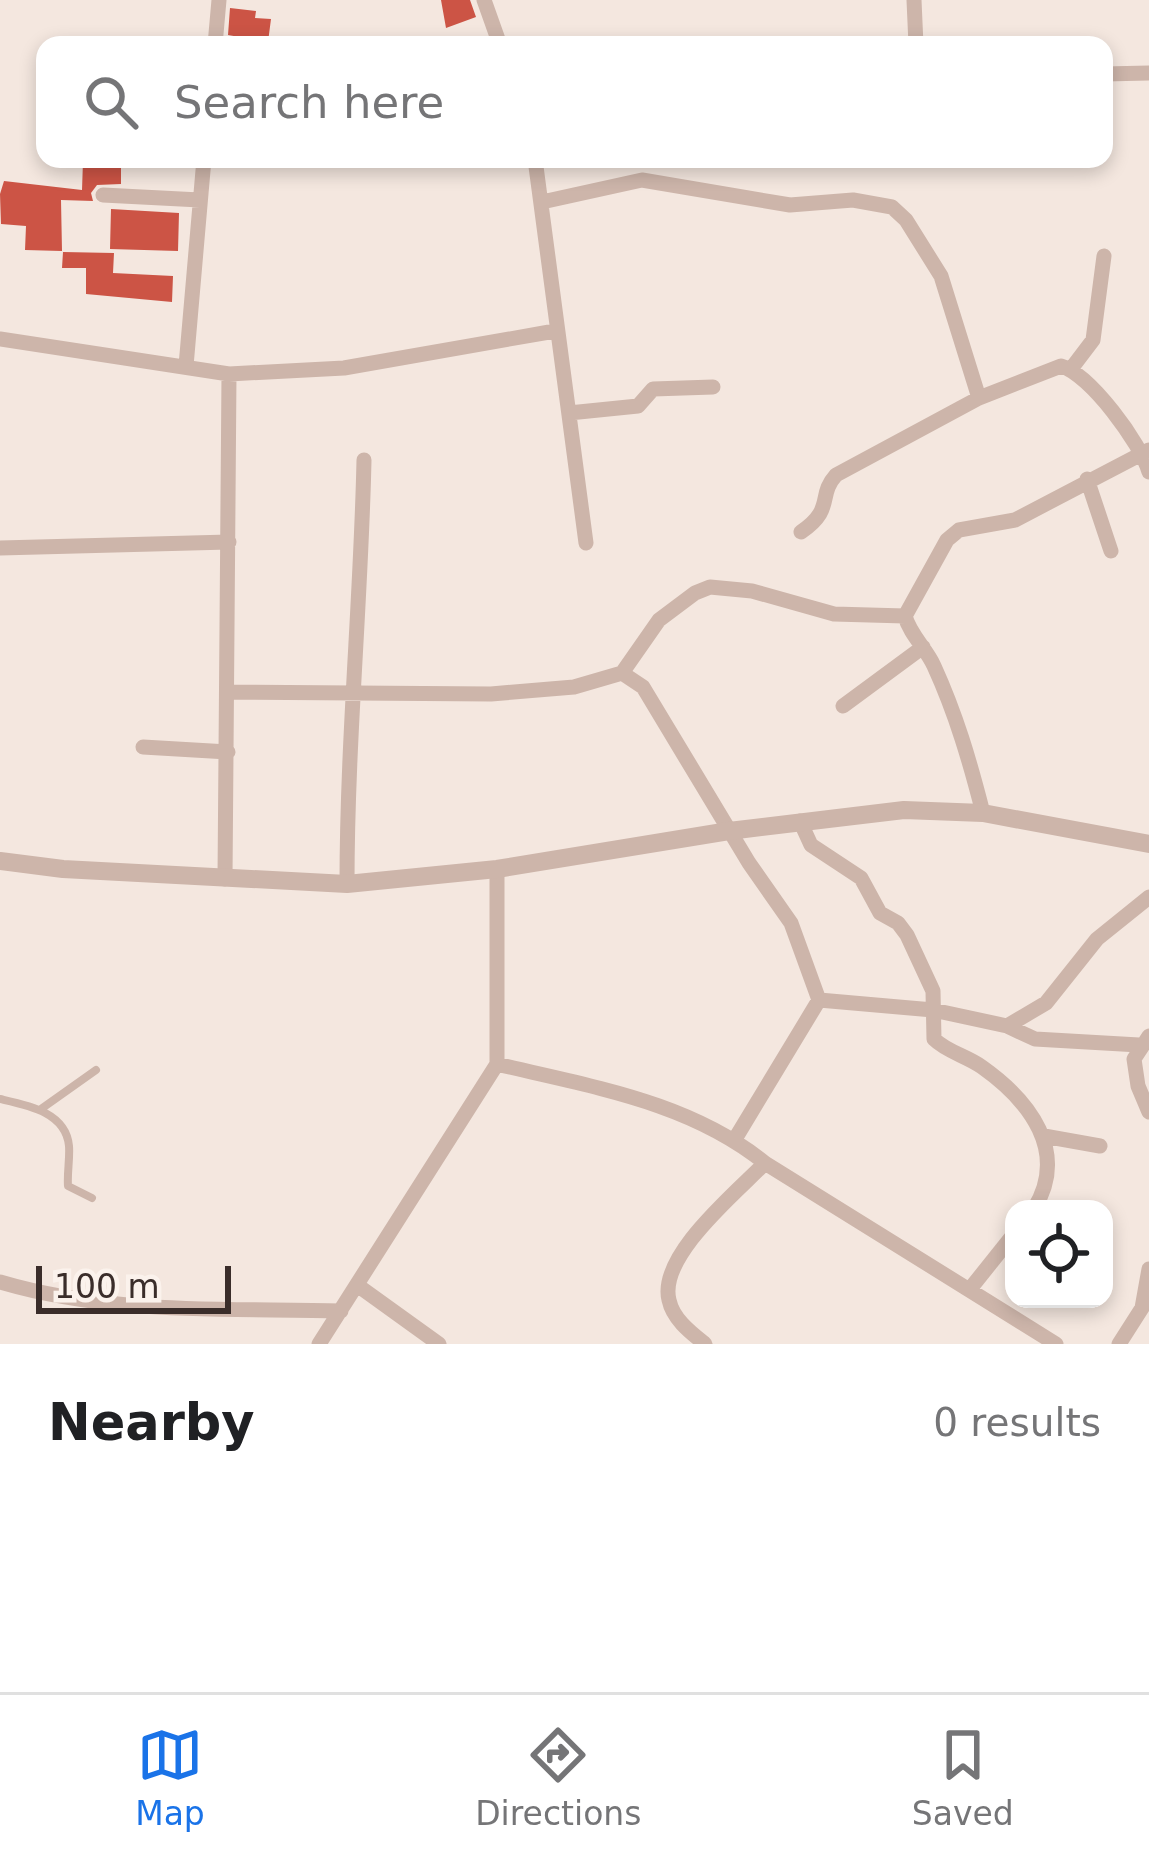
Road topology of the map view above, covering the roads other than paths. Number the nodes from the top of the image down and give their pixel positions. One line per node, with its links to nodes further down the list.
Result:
1 (219, 0): 4 (street)
2 (484, 0): 5 (street)
3 (914, 0): 6 (street)
4 (216, 36)
5 (497, 36)
6 (916, 36)
7 (1149, 73): 8 (street)
8 (1113, 74)
9 (203, 168): 12 (street)
10 (536, 168): 13 (street)
11 (103, 195): 12 (street)
12 (200, 200): 17 (street)
13 (542, 202): 15 (street); 21 (street)
14 (1104, 256): 18 (street)
15 (555, 331): 19 (street); 22 (street)
16 (0, 339): 17 (street)
17 (186, 366): 19 (street)
18 (1071, 368): 21 (street); 23 (street)
19 (229, 374): 28 (street)
20 (713, 387): 22 (street)
21 (980, 398): 27 (street)
22 (569, 413): 29 (street)
23 (1146, 450): 25 (street); 26 (street)
24 (364, 460): 35 (street)
25 (1149, 472)
26 (1087, 479): 31 (street); 32 (street)
27 (801, 532)
28 (229, 542): 30 (street); 36 (street)
29 (586, 543)
30 (0, 548)
31 (1111, 551)
32 (905, 616): 33 (street); 34 (street)
33 (923, 647): 37 (street); 40 (street)
34 (622, 673): 35 (street); 42 (street)
35 (356, 691): 36 (street); 47 (street)
36 (228, 692): 39 (street)
37 (843, 706)
38 (143, 747): 39 (street)
39 (228, 752): 46 (street)
40 (983, 813): 41 (street); 43 (street)
41 (800, 821): 42 (street); 50 (street)
42 (729, 831): 45 (street); 49 (street)
43 (1149, 844)
44 (0, 861): 46 (street)
45 (496, 869): 47 (street); 53 (street)
46 (225, 879): 47 (street)
47 (347, 884)
48 (1149, 897): 51 (street)
49 (819, 1000): 50 (street); 59 (street)
50 (933, 1010): 51 (street); 58 (street)
51 (1007, 1026): 52 (street)
52 (1144, 1041): 57 (street)
53 (497, 1064): 59 (street); 67 (street)
54 (95, 1070): 56 (lane)
55 (0, 1099): 56 (lane)
56 (41, 1109): 62 (lane)
57 (1149, 1112)
58 (1044, 1136): 60 (street); 63 (street)
59 (736, 1139): 61 (street)
60 (1100, 1146)
61 (765, 1163): 68 (street); 72 (street)
62 (92, 1198)
63 (1038, 1200)
64 (1005, 1245): 68 (street)
65 (1149, 1268): 74 (street)
66 (0, 1282): 69 (street)
67 (358, 1285): 69 (street); 71 (street)
68 (970, 1288): 73 (street)
69 (341, 1311): 70 (street)
70 (319, 1344)
71 (439, 1344)
72 (704, 1344)
73 (1057, 1344)
74 (1118, 1344)

